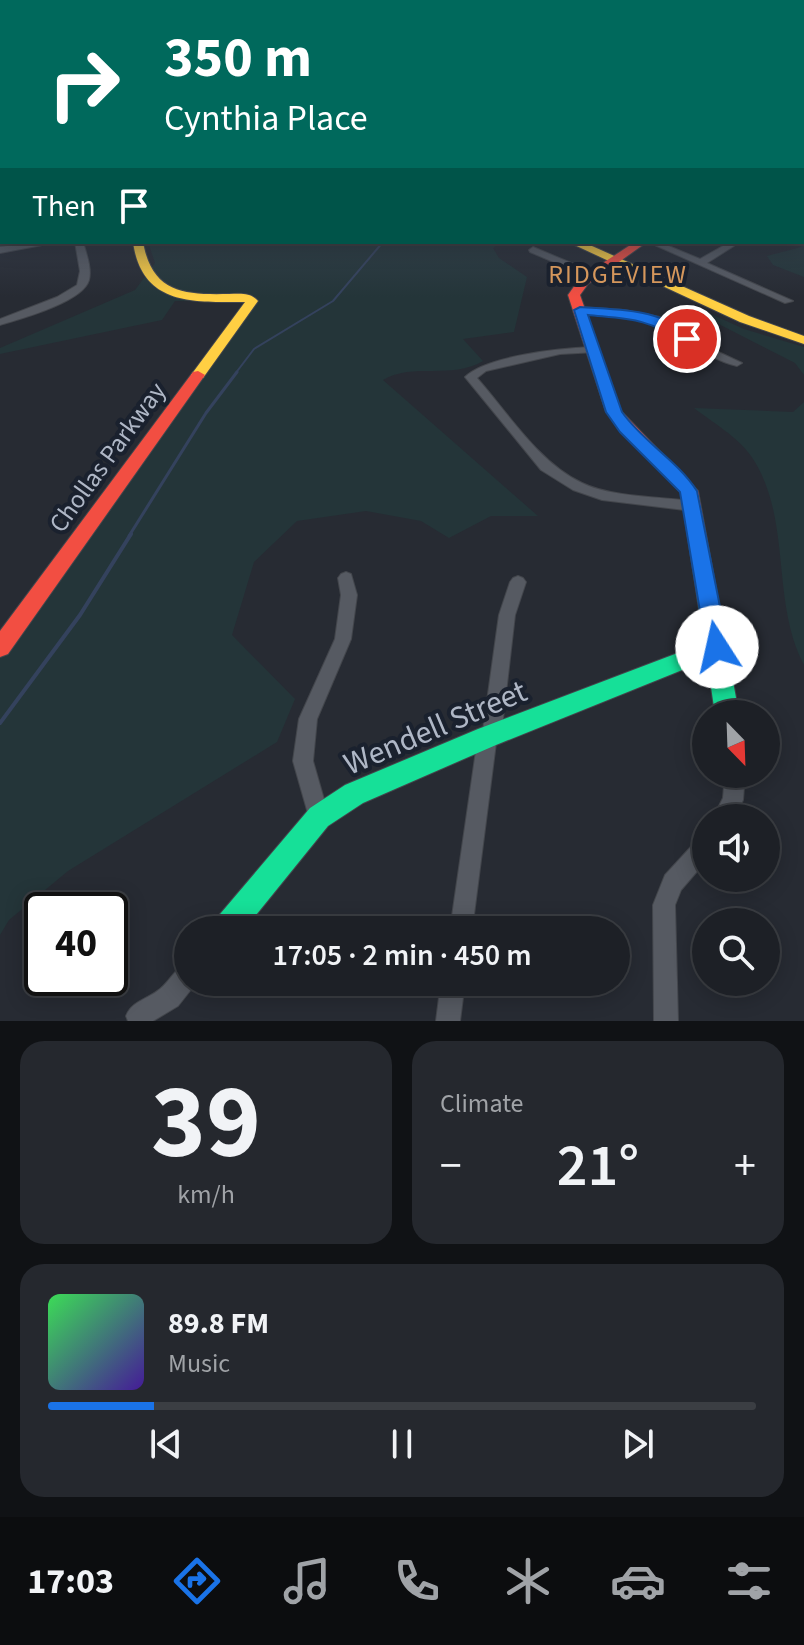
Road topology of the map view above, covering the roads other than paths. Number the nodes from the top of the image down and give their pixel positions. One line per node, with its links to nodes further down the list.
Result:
1 (40, 244): 8 (street)
2 (79, 244): 15 (street)
3 (139, 244): 23 (street, Chollas Parkway)
4 (578, 244): 10 (street)
5 (640, 244): 10 (street)
6 (657, 244): 11 (street)
7 (733, 244): 11 (street)
8 (0, 250)
9 (533, 250): 12 (street)
10 (619, 260): 12 (street); 16 (street)
11 (700, 263): 13 (street)
12 (592, 275): 14 (street)
13 (788, 301)
14 (580, 310): 17 (street); 18 (street)
15 (0, 322)
16 (804, 340)
17 (592, 350): 19 (street); 19 (street)
18 (737, 363)
19 (693, 506): 22 (street)
20 (346, 578): 26 (street)
21 (518, 582): 25 (street)
22 (717, 647): 24 (street); 25 (street, Wendell Street)
23 (0, 648)
24 (725, 700)
25 (490, 736): 26 (street, Wendell Street); 29 (street)
26 (319, 817): 28 (street, Wendell Street)
27 (692, 861): 34 (street)
28 (237, 916)
29 (463, 916)
30 (174, 991): 32 (street)
31 (451, 996): 33 (street)
32 (138, 1016)
33 (448, 1021)
34 (666, 1021)

